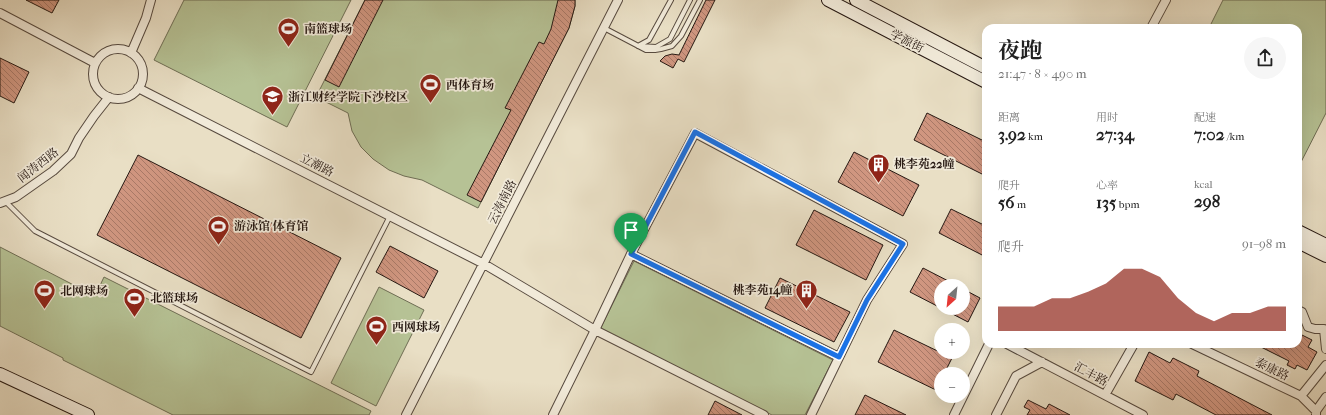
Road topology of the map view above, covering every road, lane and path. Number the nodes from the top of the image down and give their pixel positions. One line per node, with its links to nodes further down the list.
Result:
1 (151, 0): 13 (street)
2 (618, 0): 11 (street, 云涛南路)
3 (671, 0): 12 (lane)
4 (690, 0): 12 (lane)
5 (700, 0): 12 (lane)
6 (828, 0): 16 (main road, 学源街)
7 (856, 0): 15 (main road)
8 (1166, 0): 10 (street)
9 (0, 13): 14 (street)
10 (1153, 24)
11 (604, 28): 12 (lane); 26 (street, 云涛南路)
12 (638, 46)
13 (131, 53): 14 (street); 17 (street)
14 (95, 63): 18 (street)
15 (982, 66)
16 (982, 80)
17 (138, 88): 18 (street); 20 (street, 立潮路)
18 (109, 97): 19 (street, 闻涛西路)
19 (2, 202): 20 (lane)
20 (390, 216): 26 (street, 立潮路)
21 (1302, 233): 23 (main road)
22 (1302, 244): 25 (main road)
23 (1326, 245)
24 (631, 254): 28 (street); 34 (street); 34 (street)
25 (1326, 256)
26 (484, 264): 28 (street, 立潮路); 43 (street, 云涛南路)
27 (1302, 312): 33 (street)
28 (596, 330): 44 (street); 45 (street, 立潮路)
29 (987, 348): 47 (street)
30 (1015, 348): 35 (street, 汇丰路)
31 (1132, 348): 38 (street)
32 (1200, 348): 39 (street, 泰康路)
33 (1326, 349)
34 (839, 357): 46 (street)
35 (1042, 362): 38 (street, 汇丰路); 48 (street)
36 (1326, 366): 39 (street)
37 (0, 374): 42 (main road)
38 (1106, 395): 49 (street, 汇丰路)
39 (1301, 396): 41 (street, 泰康路)
40 (1326, 397): 41 (street)
41 (1316, 413)
42 (88, 415)
43 (406, 415)
44 (553, 415)
45 (764, 415)
46 (811, 415)
47 (954, 415)
48 (996, 415)
49 (1143, 415)

